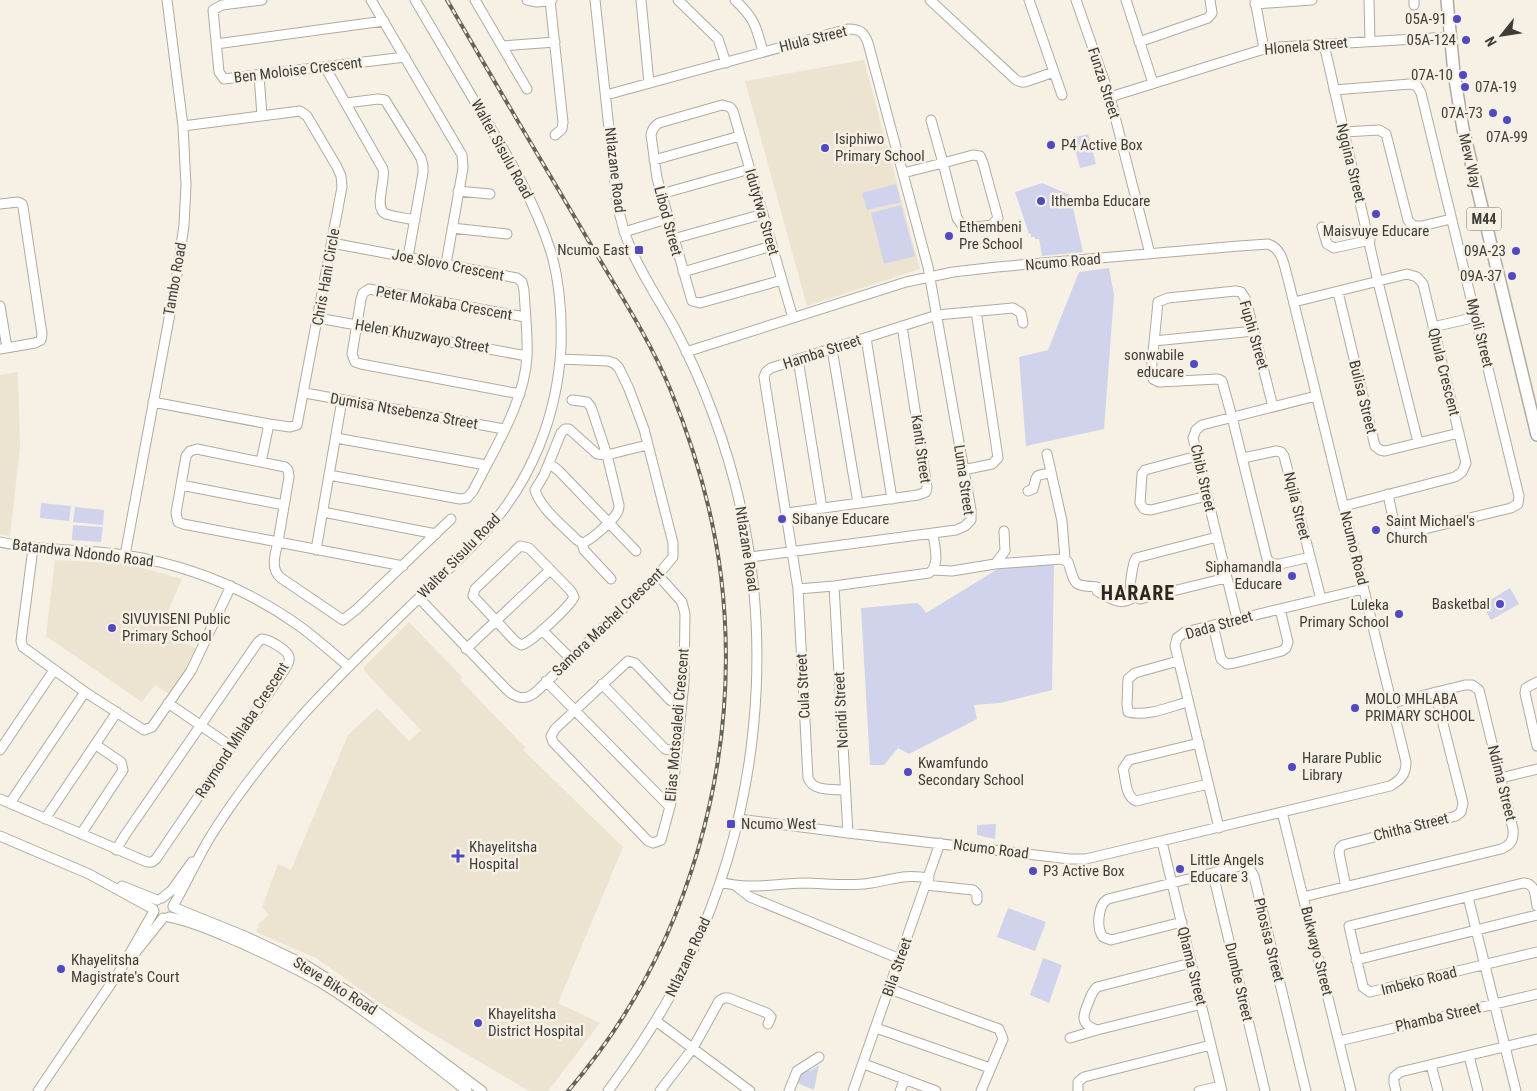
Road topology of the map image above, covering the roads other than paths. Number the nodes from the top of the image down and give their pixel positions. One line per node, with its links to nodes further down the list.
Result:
1 (167, 0): 47 (street, Tambo Road)
2 (262, 0): 26 (street, Ben Moloise Crescent)
3 (371, 0): 21 (street)
4 (415, 0): 98 (street, Walter Sisulu Road)
5 (475, 0): 28 (street)
6 (527, 0): 7 (street)
7 (551, 0): 24 (street)
8 (595, 0): 40 (street, Ntlazane Road)
9 (641, 0): 36 (street)
10 (678, 0): 32 (street)
11 (735, 0): 30 (street)
12 (930, 0): 34 (street)
13 (1029, 0): 34 (street)
14 (1076, 0): 42 (street, Funza Street)
15 (1210, 0): 25 (street)
16 (1312, 0): 20 (street)
17 (1369, 0): 23 (street)
18 (1447, 0): 22 (main road, Mew Way / M44)
19 (1128, 1): 25 (street)
20 (1255, 2): 29 (street)
21 (384, 21): 26 (street); 31 (street)
22 (1449, 37): 23 (street, Hlonela Street); 111 (main road, Mew Way / M44)
23 (1370, 41): 27 (street, Hlonela Street)
24 (555, 42): 28 (street); 49 (street)
25 (1139, 42): 37 (street)
26 (216, 44): 35 (street, Ben Moloise Crescent)
27 (1324, 44): 29 (street, Hlonela Street); 39 (street, Ngqina Street)
28 (502, 46): 38 (street)
29 (1264, 49): 37 (street, Hlonela Street)
30 (763, 52): 32 (street, Hlula Street); 54 (street, Hlula Street)
31 (405, 57): 33 (street, Ben Moloise Crescent); 55 (street)
32 (726, 63): 36 (street, Hlula Street)
33 (325, 67): 35 (street, Ben Moloise Crescent); 43 (street)
34 (1054, 72): 41 (street)
35 (259, 75): 45 (street)
36 (649, 84): 40 (street, Hlula Street)
37 (1153, 84): 42 (street, Hlonela Street)
38 (527, 89)
39 (1334, 90): 48 (street, Ngqina Street); 61 (street, Myoli Street)
40 (606, 95): 65 (street, Ntlazane Road)
41 (1062, 95)
42 (1110, 98): 71 (street, Funza Street)
43 (346, 103): 62 (street); 62 (street)
44 (730, 107): 50 (street, Idutytwa Street); 51 (street, Libod Street)
45 (262, 116): 47 (street, Chris Hani Circle); 69 (street, Chris Hani Circle)
46 (931, 120): 52 (street)
47 (183, 126): 105 (street, Tambo Road)
48 (1344, 132): 61 (street); 68 (street, Ngqina Street)
49 (556, 135)
50 (740, 136): 51 (street); 53 (street, Idutytwa Street)
51 (654, 160): 57 (street, Libod Street)
52 (943, 163): 52 (street); 54 (street)
53 (750, 168): 57 (street); 59 (street, Idutytwa Street)
54 (902, 173): 75 (street, Hlula Street)
55 (458, 191): 56 (street); 64 (street)
56 (490, 194)
57 (661, 194): 60 (street, Libod Street)
58 (0, 204): 94 (street)
59 (763, 214): 67 (street); 70 (street, Idutytwa Street)
60 (668, 219): 65 (street); 67 (street, Libod Street)
61 (1451, 219): 84 (street, Myoli Street)
62 (414, 220): 72 (street)
63 (1322, 227): 68 (street)
64 (452, 228): 66 (street); 73 (street)
65 (624, 232): 96 (street, Ntlazane Road)
66 (507, 234)
67 (673, 240): 74 (street, Libod Street)
68 (1370, 240): 77 (street, Ngqina Street)
69 (332, 243): 72 (street, Joe Slovo Crescent); 85 (street, Chris Hani Circle)
70 (772, 246): 74 (street); 76 (street, Idutytwa Street)
71 (1150, 254): 75 (street, Ncumo Road); 79 (street, Ncumo Road)
72 (408, 257): 73 (street, Joe Slovo Crescent)
73 (446, 264): 83 (street, Joe Slovo Crescent)
74 (683, 272): 76 (street, Libod Street)
75 (930, 276): 82 (street, Luma Street); 86 (street, Ncumo Road)
76 (782, 280): 86 (street, Idutytwa Street)
77 (1378, 282): 78 (street, Qhula Crescent); 90 (street, Qhula Crescent); 113 (street, Ngqina Street)
78 (1338, 292): 79 (street, Qhula Crescent); 113 (street, Bulisa Street)
79 (1294, 302): 102 (street, Ncumo Road)
80 (0, 306): 94 (street)
81 (976, 311): 82 (street, Hamba Street); 87 (street, Hamba Street); 122 (street)
82 (937, 315): 89 (street, Hamba Street); 122 (street, Luma Street)
83 (525, 317): 88 (street, Peter Mokaba Crescent); 97 (street, Joe Slovo Crescent)
84 (1476, 317): 90 (street); 127 (street, Myoli Street)
85 (318, 318): 88 (street, Helen Khuzwayo Street); 100 (street, Chris Hani Circle)
86 (793, 318): 96 (street, Ncumo Road)
87 (1023, 323)
88 (357, 324): 97 (street, Helen Khuzwayo Street); 101 (street, Peter Mokaba Crescent)
89 (902, 326): 92 (street, Hamba Street); 129 (street, Kanti Street)
90 (1433, 327): 110 (street, Qhula Crescent)
91 (1254, 331): 93 (street); 93 (street, Fuphi Street); 106 (street, Fuphi Street)
92 (866, 338): 95 (street, Hamba Street); 129 (street)
93 (1154, 341): 107 (street, Fuphi Street)
94 (3, 348)
95 (832, 349): 99 (street, Hamba Street); 130 (street)
96 (686, 352): 150 (street, Ntlazane Road)
97 (527, 356): 101 (street, Joe Slovo Crescent)
98 (560, 359): 114 (street, Samora Machel Crescent); 165 (street, Walter Sisulu Road)
99 (798, 360): 133 (street); 135 (street, Hamba Street)
100 (304, 393): 103 (street, Dumisa Ntsebenza Street); 108 (street, Chris Hani Circle)
101 (520, 394): 109 (street, Joe Slovo Crescent)
102 (1316, 396): 106 (street, Chibi Street); 132 (street, Ncumo Road)
103 (342, 400): 109 (street, Dumisa Ntsebenza Street); 112 (street)
104 (572, 400): 116 (street)
105 (153, 402): 108 (street, Chris Hani Circle); 149 (street, Tambo Road)
106 (1273, 407): 107 (street, Chibi Street)
107 (1232, 417): 117 (street, Chibi Street); 118 (street)
108 (269, 424): 119 (street)
109 (504, 429): 121 (street, Joe Slovo Crescent)
110 (1459, 433): 113 (street, Bulisa Street); 127 (street, Qhula Crescent)
111 (1537, 435)
112 (336, 438): 121 (street); 124 (street)
113 (1418, 442)
114 (648, 445): 116 (street); 157 (street, Samora Machel Crescent)
115 (1047, 454): 123 (street)
116 (607, 455): 120 (street); 137 (street)
117 (1197, 456): 128 (street, Chibi Street); 128 (street)
118 (1243, 458): 151 (street, Nqila Street); 151 (street)
119 (261, 462): 125 (street); 131 (street)
120 (548, 463): 137 (street); 144 (street)
121 (486, 465): 124 (street, Joe Slovo Crescent)
122 (963, 470): 139 (street, Luma Street)
123 (1050, 473): 126 (street); 152 (street)
124 (329, 475): 134 (street)
125 (181, 485): 131 (street); 143 (street)
126 (1028, 491)
127 (1388, 494): 132 (street, Qhula Crescent)
128 (1207, 496): 141 (street, Chibi Street)
129 (892, 499): 130 (street, Kanti Street)
130 (858, 503): 133 (street, Kanti Street)
131 (284, 505): 143 (street)
132 (1344, 506): 163 (street, Ncumo Road)
133 (822, 508): 135 (street, Kanti Street)
134 (323, 512): 140 (street); 146 (street)
135 (787, 513): 148 (street, Hamba Street)
136 (451, 520): 140 (street)
137 (608, 522): 144 (street); 147 (street)
138 (1004, 531): 153 (street)
139 (933, 533): 148 (street, Luma Street); 156 (street)
140 (436, 534): 154 (street)
141 (1216, 537): 158 (street, Chibi Street); 164 (street)
142 (0, 542): 145 (street, Batandwa Ndondo Road)
143 (278, 542): 146 (street); 154 (street)
144 (582, 543): 159 (street)
145 (33, 548): 149 (street, Batandwa Ndondo Road); 176 (street)
146 (316, 550): 154 (street)
147 (636, 551)
148 (793, 551): 150 (street, Luma Street); 162 (street, Cula Street)
149 (125, 555): 160 (street, Batandwa Ndondo Road)
150 (750, 557): 204 (street, Ntlazane Road)
151 (1310, 557): 166 (street, Nqila Street)
152 (1065, 559): 153 (street); 164 (street)
153 (995, 564): 156 (street)
154 (403, 566)
155 (550, 570): 169 (street); 169 (street); 171 (street)
156 (933, 570): 161 (street)
157 (658, 575): 173 (street, Samora Machel Crescent); 185 (street, Elias Motsoaledi Crescent)
158 (1226, 578): 164 (street); 168 (street, Chibi Street)
159 (611, 579)
160 (231, 586): 175 (street, Batandwa Ndondo Road); 183 (street)
161 (834, 586): 162 (street); 198 (street, Ncindi Street)
162 (798, 589): 198 (street, Cula Street)
163 (1364, 589): 166 (street, Dada Street); 184 (street, Ncumo Road)
164 (1134, 596)
165 (419, 598): 172 (street, Samora Machel Crescent); 175 (street, Walter Sisulu Road)
166 (1320, 599): 167 (street, Dada Street)
167 (1280, 609): 168 (street, Dada Street); 170 (street)
168 (1237, 619): 170 (street, Dada Street)
169 (496, 622): 171 (street); 172 (street)
170 (1213, 625): 174 (street, Dada Street)
171 (542, 630): 173 (street)
172 (466, 649): 177 (street, Samora Machel Crescent)
173 (570, 658): 177 (street, Samora Machel Crescent)
174 (1178, 661): 182 (street, Dada Street); 182 (street)
175 (348, 666): 209 (street, Walter Sisulu Road)
176 (54, 670): 180 (street); 193 (street)
177 (546, 681): 186 (street)
178 (1537, 682): 191 (street)
179 (602, 684): 185 (street); 186 (street); 194 (street)
180 (85, 692): 187 (street); 200 (street)
181 (1435, 692): 184 (street, Ndima Street); 196 (street, Ndima Street); 219 (street, Chitha Street)
182 (1187, 702): 189 (street, Dada Street)
183 (168, 703): 187 (street); 188 (street)
184 (1392, 703): 202 (street, Ncumo Road)
185 (681, 704): 194 (street, Elias Motsoaledi Crescent)
186 (575, 710): 201 (street); 201 (street, Elias Motsoaledi Crescent)
187 (117, 712): 190 (street)
188 (200, 726): 192 (street); 192 (street, Raymond Mhlaba Crescent); 212 (street, Raymond Mhlaba Crescent)
189 (1198, 743): 197 (street, Dada Street); 197 (street)
190 (96, 745): 203 (street); 207 (street)
191 (1537, 746)
192 (232, 747): 212 (street, Raymond Mhlaba Crescent)
193 (0, 750)
194 (676, 751): 201 (street, Elias Motsoaledi Crescent)
195 (1537, 769): 196 (street)
196 (1501, 778): 219 (street, Ndima Street)
197 (1208, 784): 205 (street, Dada Street)
198 (845, 790): 206 (street, Ncindi Street)
199 (0, 799): 200 (street, Raymond Mhlaba Crescent)
200 (10, 803): 203 (street, Raymond Mhlaba Crescent)
201 (670, 807)
202 (1282, 812): 205 (street, Ncumo Road); 221 (street, Bukwayo Street)
203 (46, 819): 207 (street, Raymond Mhlaba Crescent)
204 (739, 819): 206 (street, Ncumo Road); 215 (street, Ntlazane Road)
205 (1219, 828): 210 (street, Ncumo Road)
206 (848, 833): 211 (street, Ncumo Road)
207 (81, 834): 212 (street, Raymond Mhlaba Crescent)
208 (0, 836): 213 (street)
209 (208, 842): 222 (street, Walter Sisulu Road); 224 (street, Walter Sisulu Road)
210 (1162, 842): 211 (street, Ncumo Road); 217 (street, Qhama Street)
211 (940, 843): 216 (street, Bila Street)
212 (116, 850)
213 (89, 874): 222 (street); 226 (street)
214 (1213, 874): 217 (street, Phosisa Street); 271 (street, Dumbe Street); 272 (street, Phosisa Street)
215 (721, 882): 218 (street); 241 (street, Ntlazane Road)
216 (927, 882): 218 (street); 223 (street); 232 (street, Bila Street)
217 (1172, 883): 229 (street, Qhama Street); 229 (street, Phosisa Street)
218 (736, 886): 232 (street)
219 (1346, 887): 221 (street, Ndima Street)
220 (1468, 897): 225 (street); 230 (street); 233 (street, Imbeko Road)
221 (1304, 898): 247 (street, Bukwayo Street)
222 (160, 899): 224 (street); 226 (street)
223 (977, 900)
224 (173, 906): 228 (street); 260 (street, Steve Biko Road)
225 (1537, 906)
226 (153, 910): 228 (street); 236 (street)
227 (1537, 915): 230 (street)
228 (166, 918): 236 (street); 259 (street, Steve Biko Road)
229 (1182, 922): 234 (street, Qhama Street)
230 (1477, 930): 233 (street); 235 (street)
231 (1537, 952): 235 (street, Imbeko Road)
232 (900, 959): 237 (street, Bila Street)
233 (1356, 960): 235 (street, Imbeko Road)
234 (1191, 963): 239 (street, Qhama Street); 244 (street)
235 (1485, 965): 240 (street)
236 (122, 969): 258 (street)
237 (890, 989): 243 (street, Bila Street); 255 (street)
238 (1537, 994): 240 (street, Phamba Street)
239 (1202, 1004): 244 (street); 248 (street, Qhama Street)
240 (1494, 1004): 247 (street, Phamba Street); 249 (street)
241 (656, 1021): 250 (street); 261 (street, Ntlazane Road)
242 (768, 1024): 250 (street)
243 (876, 1028): 253 (street, Bila Street); 255 (street)
244 (1097, 1030): 245 (street)
245 (1070, 1038)
246 (1537, 1038): 249 (street)
247 (1339, 1041): 273 (street, Bukwayo Street)
248 (1211, 1045): 257 (street, Qhama Street); 269 (street)
249 (1505, 1046): 251 (street); 277 (street)
250 (693, 1048): 262 (street); 263 (street)
251 (1469, 1056): 254 (street); 276 (street)
252 (819, 1057): 264 (street)
253 (864, 1064): 256 (street); 265 (street, Bila Street)
254 (1432, 1064): 274 (street); 275 (street)
255 (990, 1068): 268 (street)
256 (905, 1079): 266 (street); 267 (street)
257 (1222, 1088): 270 (street)
258 (38, 1091)
259 (467, 1091)
260 (482, 1091)
261 (608, 1091)
262 (660, 1091)
263 (750, 1091)
264 (789, 1091)
265 (853, 1091)
266 (900, 1091)
267 (936, 1091)
268 (981, 1091)
269 (1078, 1091)
270 (1199, 1091)
271 (1264, 1091)
272 (1306, 1091)
273 (1351, 1091)
274 (1396, 1091)
275 (1438, 1091)
276 (1478, 1091)
277 (1516, 1091)

